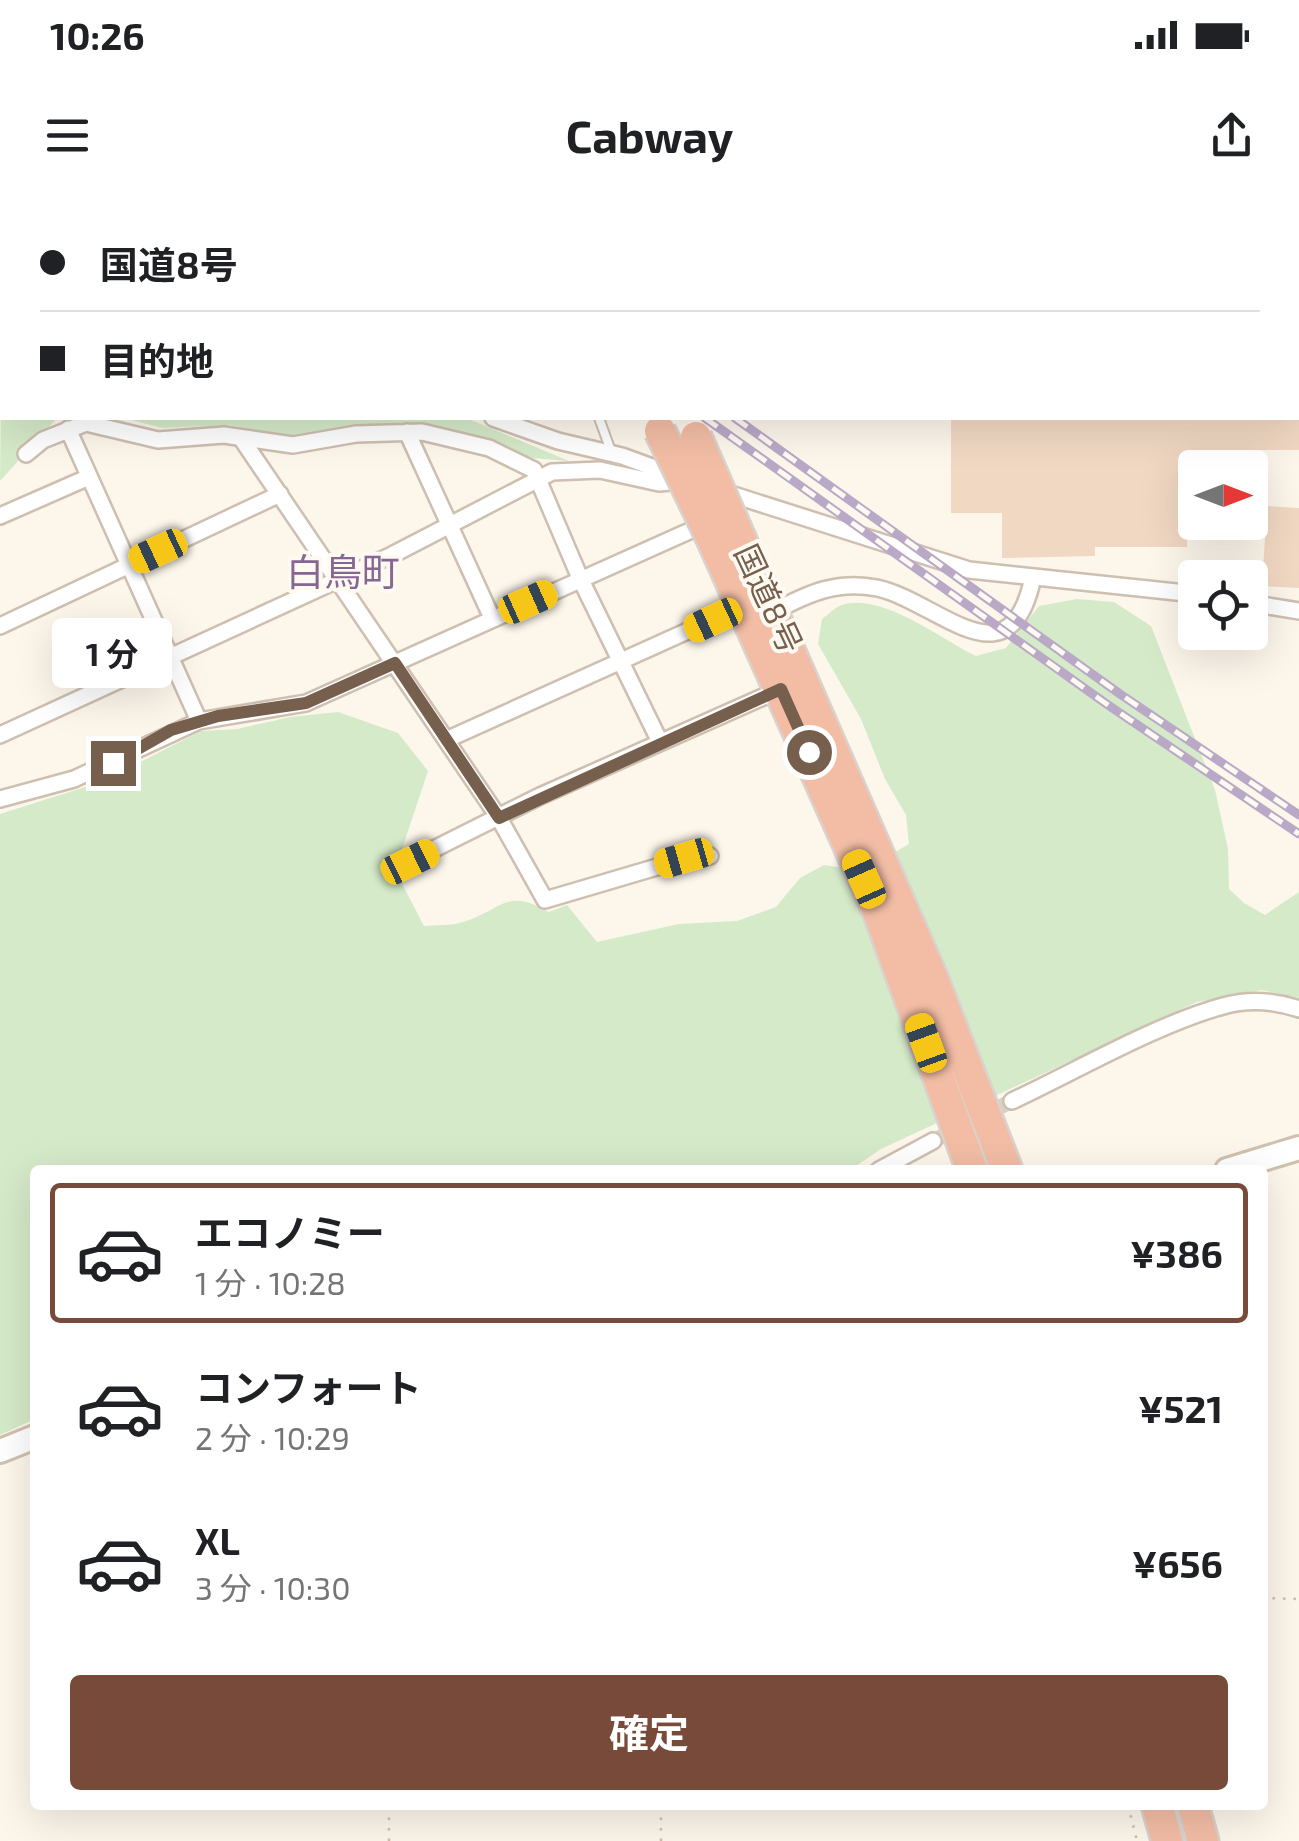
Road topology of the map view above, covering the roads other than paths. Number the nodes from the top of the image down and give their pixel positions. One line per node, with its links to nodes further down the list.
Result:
1 (498, 420): 8 (street)
2 (600, 420): 8 (lane)
3 (656, 424): 16 (highway, 国道8号, bridge)
4 (692, 427): 16 (highway, 国道8号, bridge)
5 (68, 429): 7 (street); 9 (street); 10 (street)
6 (407, 432): 7 (street); 11 (street); 15 (street)
7 (241, 438): 13 (street)
8 (612, 453): 12 (street)
9 (26, 454)
10 (89, 477): 14 (street); 17 (street)
11 (539, 480): 12 (street); 15 (street); 19 (street)
12 (688, 481): 18 (street)
13 (280, 494): 17 (street); 20 (street)
14 (0, 516)
15 (448, 526): 20 (street); 26 (street)
16 (720, 535): 19 (street); 22 (highway, 国道8号); 24 (highway, 国道8号)
17 (128, 566): 27 (street); 28 (street)
18 (1033, 577): 21 (street); 24 (street)
19 (580, 578): 26 (street); 29 (street)
20 (338, 579): 28 (street); 30 (street)
21 (1178, 592)
22 (743, 606): 29 (street); 31 (highway, 国道8号)
23 (1268, 606): 25 (street)
24 (775, 611): 46 (highway, 国道8号)
25 (1299, 611)
26 (492, 618): 30 (street)
27 (0, 626)
28 (168, 656): 32 (street); 33 (street)
29 (623, 662): 34 (street); 35 (street)
30 (395, 663): 32 (street); 34 (street)
31 (781, 689): 35 (street); 45 (highway, 国道8号)
32 (198, 721): 36 (street)
33 (0, 735)
34 (446, 740): 37 (street)
35 (660, 742): 37 (street)
36 (0, 800)
37 (499, 818): 38 (street); 39 (street)
38 (710, 856)
39 (410, 862)
40 (1299, 1009): 41 (street)
41 (1012, 1101)
42 (933, 1141): 44 (street)
43 (1299, 1148): 47 (main road)
44 (889, 1165)
45 (970, 1165)
46 (1005, 1165)
47 (1243, 1165)
48 (30, 1439): 49 (main road)
49 (0, 1451)
50 (1158, 1810): 52 (highway)
51 (1193, 1810): 53 (highway)
52 (1167, 1841)
53 (1202, 1841)

